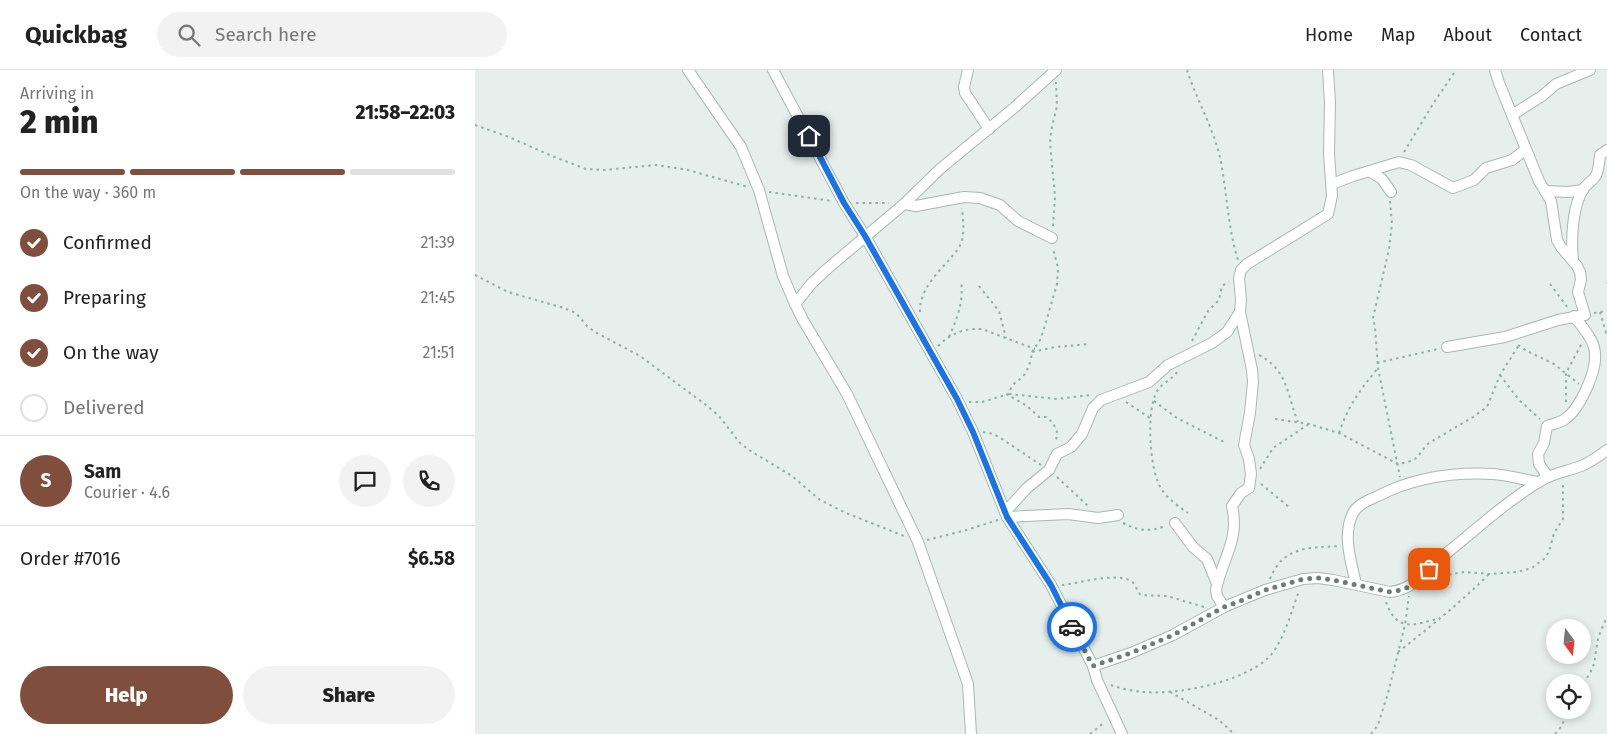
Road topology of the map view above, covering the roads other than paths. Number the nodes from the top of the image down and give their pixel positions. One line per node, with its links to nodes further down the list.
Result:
1 (688, 70): 21 (street)
2 (773, 70): 18 (street)
3 (968, 70): 9 (street)
4 (1056, 70): 9 (street)
5 (1328, 70): 13 (street)
6 (1495, 70): 8 (street)
7 (1590, 70): 8 (street)
8 (1511, 115): 10 (street)
9 (989, 129): 17 (street)
10 (1525, 150): 12 (street); 15 (street)
11 (1607, 150): 14 (street)
12 (1369, 172): 13 (street); 16 (street)
13 (1332, 184): 22 (street)
14 (1583, 190): 15 (street); 20 (street)
15 (1545, 191): 20 (street)
16 (1391, 192)
17 (904, 204): 18 (street); 19 (street)
18 (865, 236): 21 (street); 27 (street)
19 (1052, 238)
20 (1573, 260): 23 (street)
21 (795, 304): 34 (street)
22 (1240, 312): 27 (street); 30 (street)
23 (1579, 315): 24 (street); 26 (street)
24 (1447, 347)
25 (1607, 450): 26 (street)
26 (1543, 480): 31 (street); 31 (street)
27 (1006, 515): 28 (street); 33 (street)
28 (1118, 515)
29 (1175, 523): 30 (street)
30 (1217, 584): 32 (street)
31 (1356, 584): 32 (street)
32 (1220, 610): 33 (street)
33 (1093, 666): 35 (street)
34 (971, 734)
35 (1123, 734)

